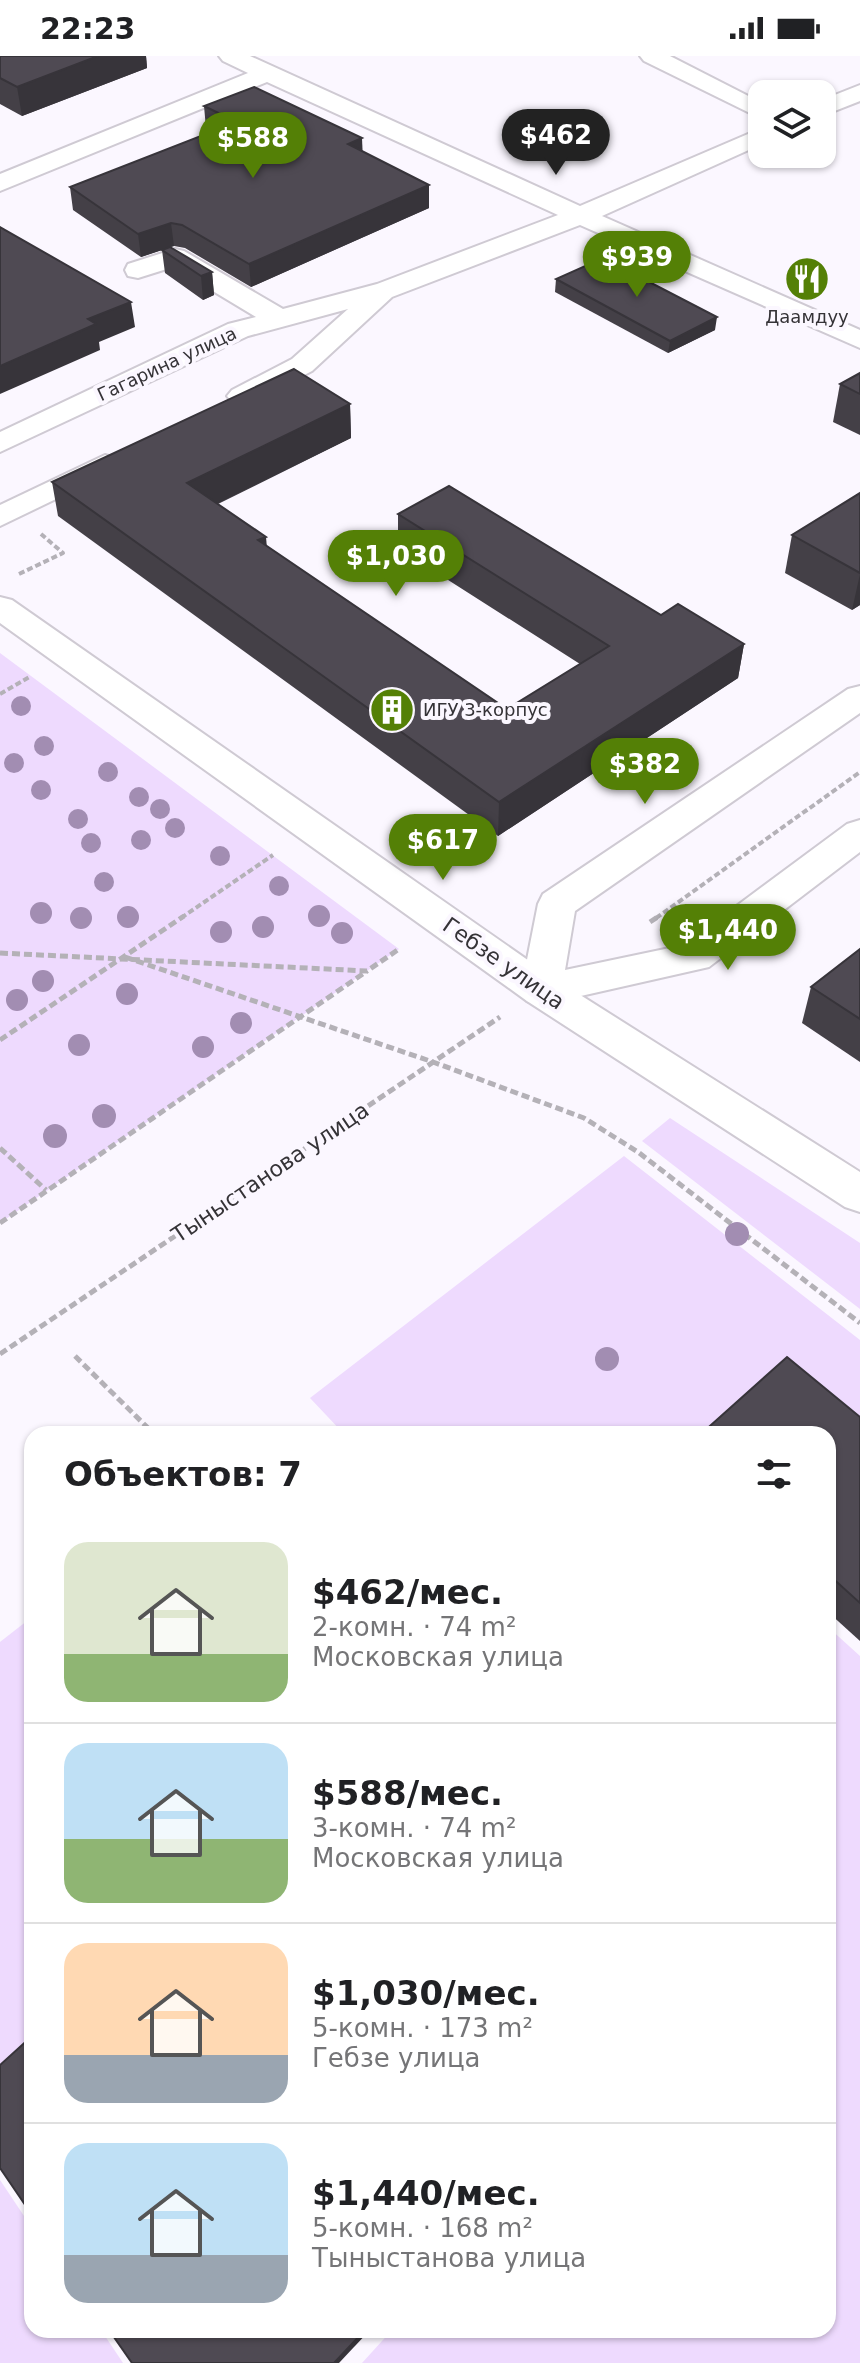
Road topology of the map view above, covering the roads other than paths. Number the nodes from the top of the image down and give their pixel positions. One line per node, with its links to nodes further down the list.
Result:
1 (231, 56): 4 (street)
2 (699, 56): 3 (street)
3 (662, 62): 7 (street)
4 (267, 73): 9 (street); 10 (street)
5 (860, 92): 6 (street)
6 (836, 103)
7 (748, 105)
8 (748, 141): 10 (street, Гагарина улица)
9 (0, 183)
10 (582, 215): 12 (street, Гагарина улица); 14 (street)
11 (138, 270): 13 (street)
12 (387, 290): 13 (street, Гагарина улица); 15 (street, Гагарина улица)
13 (280, 319): 16 (street, Гагарина улица)
14 (860, 340)
15 (219, 407)
16 (0, 443)
17 (137, 448): 18 (street)
18 (7, 514)
19 (6, 592): 22 (street, Гебзе улица)
20 (860, 697): 22 (street)
21 (860, 833): 22 (street)
22 (541, 990): 23 (street, Гебзе улица)
23 (860, 1194)

